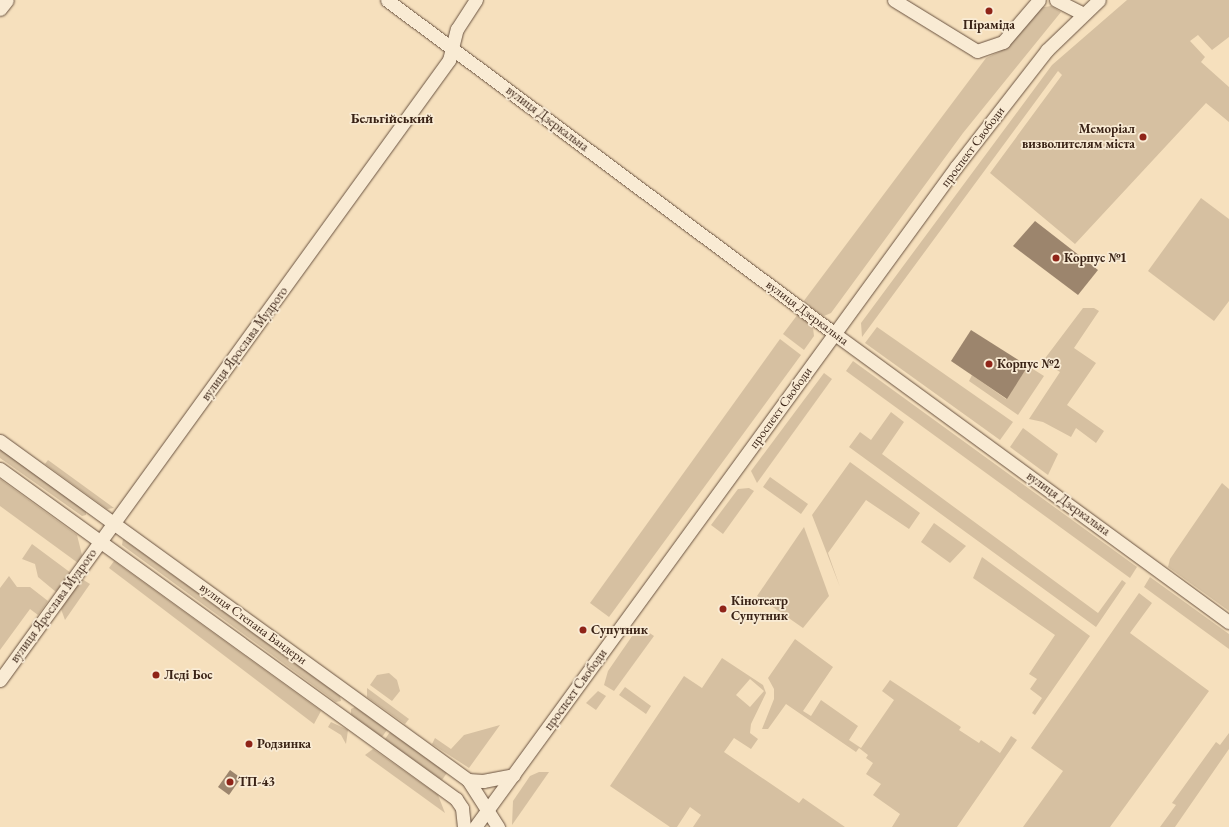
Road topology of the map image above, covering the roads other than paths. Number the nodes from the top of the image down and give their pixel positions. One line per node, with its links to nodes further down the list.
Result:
1 (6, 0): 8 (street)
2 (387, 0): 10 (street, вулиця Дзеркальна)
3 (476, 0): 10 (street, вулиця Ярослава Мудрого)
4 (894, 0): 5 (street)
5 (1039, 0)
6 (1056, 0): 9 (street)
7 (1099, 0): 9 (street, проспект Свободи)
8 (0, 9)
9 (1082, 14): 11 (street, проспект Свободи)
10 (453, 49): 11 (street, вулиця Дзеркальна); 14 (street, вулиця Ярослава Мудрого)
11 (835, 334): 16 (street, вулиця Дзеркальна); 22 (street, проспект Свободи)
12 (0, 441): 14 (street, вулиця Степана Бандери)
13 (0, 469): 15 (street, вулиця Степана Бандери)
14 (115, 524): 15 (street, вулиця Ярослава Мудрого); 18 (street, вулиця Степана Бандери)
15 (101, 542): 17 (street, вулиця Ярослава Мудрого); 20 (street, вулиця Степана Бандери)
16 (1229, 622)
17 (0, 680)
18 (346, 691): 19 (street, вулиця Степана Бандери); 20 (street)
19 (359, 701): 21 (street); 23 (street, вулиця Степана Бандери)
20 (332, 709): 21 (street, вулиця Степана Бандери)
21 (345, 718): 24 (street, вулиця Степана Бандери)
22 (513, 775): 23 (street); 25 (street, проспект Свободи)
23 (468, 780): 25 (street)
24 (456, 799): 25 (street, вулиця Степана Бандери); 26 (street)
25 (487, 810): 27 (street, проспект Свободи); 28 (street)
26 (464, 827)
27 (475, 827)
28 (498, 827)

